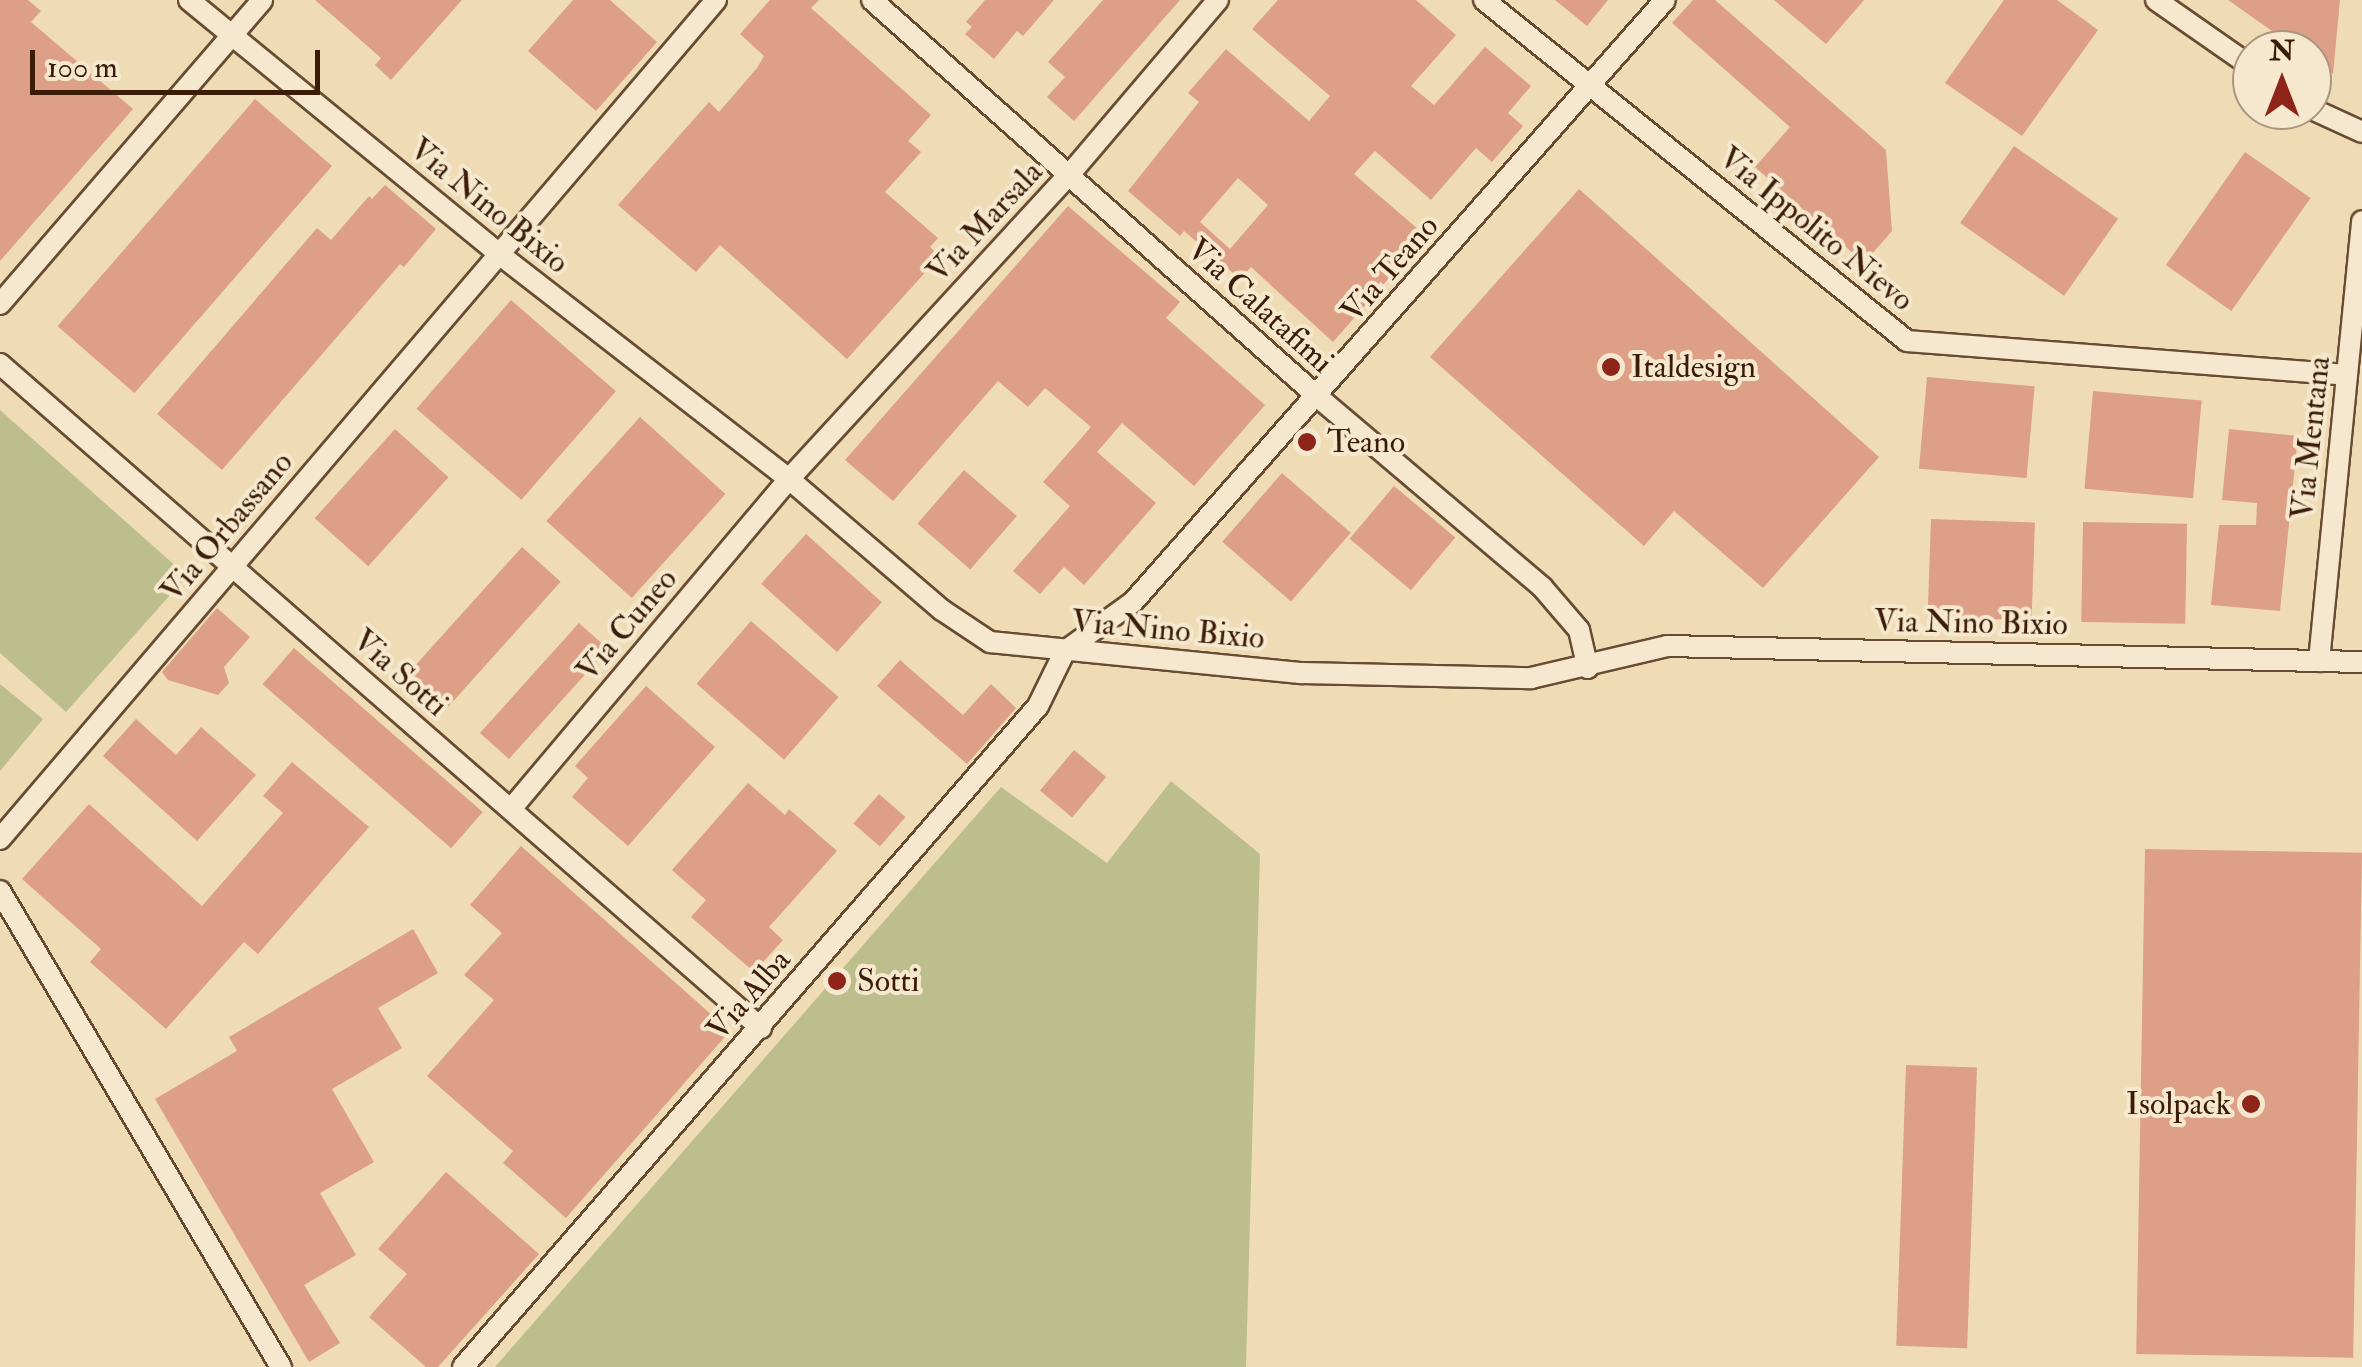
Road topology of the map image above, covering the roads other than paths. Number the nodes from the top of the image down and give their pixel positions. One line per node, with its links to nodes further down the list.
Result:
1 (189, 0): 9 (street, Via Nino Bixio)
2 (262, 0): 9 (street)
3 (716, 0): 16 (street, Via Orbassano)
4 (872, 0): 14 (street, Via Calatafimi)
5 (1218, 0): 14 (street, Via Marsala)
6 (1484, 0): 11 (street, Via Ippolito Nievo)
7 (1666, 0): 11 (street, Via Teano)
8 (2156, 0): 10 (street)
9 (232, 35): 16 (street, Via Nino Bixio); 17 (street)
10 (2232, 53)
11 (1591, 84): 19 (street, Via Ippolito Nievo); 20 (street, Via Teano)
12 (2332, 118): 13 (street)
13 (2362, 132)
14 (1069, 175): 20 (street, Via Calatafimi); 21 (street, Via Marsala)
15 (2362, 221): 19 (street, Via Mentana)
16 (499, 254): 21 (street, Via Nino Bixio); 22 (street, Via Orbassano)
17 (0, 304)
18 (0, 364): 22 (street, Via Sotti)
19 (2347, 375): 24 (street, Via Mentana)
20 (1318, 397): 23 (street, Via Teano); 26 (street, Via Calatafimi)
21 (789, 479): 23 (street, Via Nino Bixio); 27 (street, Via Cuneo)
22 (232, 567): 27 (street, Via Sotti); 28 (street, Via Orbassano)
23 (1065, 651): 26 (street, Via Nino Bixio); 30 (street, Via Alba)
24 (2319, 661): 25 (street, Via Nino Bixio); 26 (street, Via Nino Bixio)
25 (2362, 662)
26 (1588, 668)
27 (511, 810): 30 (street, Via Sotti)
28 (0, 839)
29 (0, 891): 31 (street)
30 (761, 1028): 32 (street, Via Alba)
31 (281, 1367)
32 (463, 1367)

